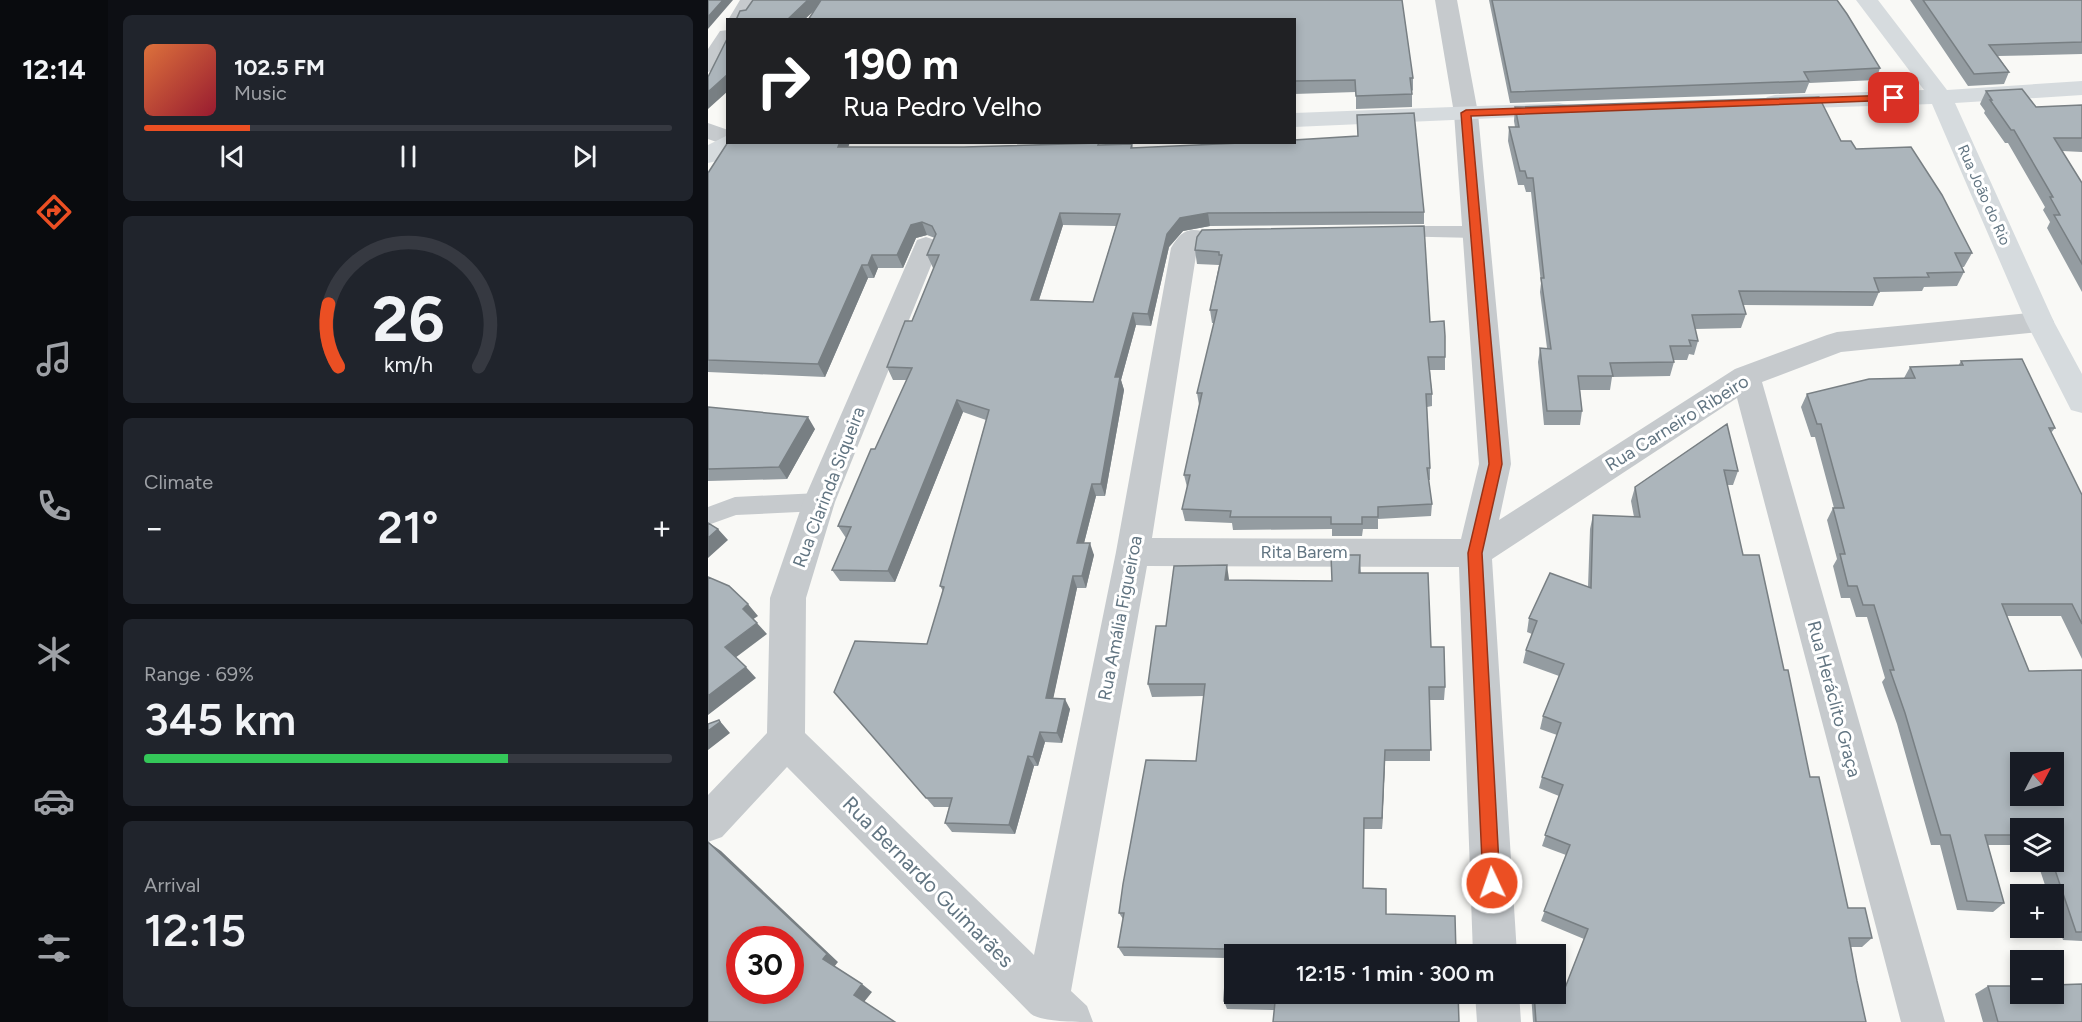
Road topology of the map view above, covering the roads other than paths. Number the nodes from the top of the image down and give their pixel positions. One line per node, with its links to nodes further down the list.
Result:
1 (751, 0): 4 (street)
2 (1446, 0): 11 (street)
3 (1867, 0): 8 (street, Rua João do Rio)
4 (739, 18)
5 (726, 39): 6 (street)
6 (708, 65)
7 (2082, 88): 8 (street)
8 (1941, 97): 9 (street); 21 (street, Rua João do Rio)
9 (1751, 103)
10 (1585, 109): 11 (street)
11 (1466, 113): 12 (street); 18 (street)
12 (1296, 120)
13 (708, 130): 14 (street)
14 (726, 140)
15 (726, 142): 16 (street)
16 (708, 156)
17 (1372, 232): 18 (lane)
18 (1476, 232): 27 (street)
19 (1202, 235): 26 (street, Rua Amália Figueiroa)
20 (926, 246): 24 (street, Rua Clarinda Siqueira)
21 (2040, 322): 22 (street, Rua Carneiro Ribeiro); 23 (street, Rua João do Rio)
22 (1746, 377): 27 (street, Rua Carneiro Ribeiro); 34 (street, Rua Heráclito Graça)
23 (2082, 402)
24 (819, 502): 25 (lane); 28 (street, Rua Clarinda Siqueira)
25 (708, 516)
26 (1133, 552): 27 (street, Rita Barem); 32 (street, Rua Amália Figueiroa)
27 (1475, 553): 30 (street)
28 (786, 740): 29 (street); 32 (street, Rua Bernardo Guimarães)
29 (708, 823)
30 (1495, 944)
31 (1498, 1004): 33 (street)
32 (1059, 1011)
33 (1499, 1022)
34 (1923, 1022)

